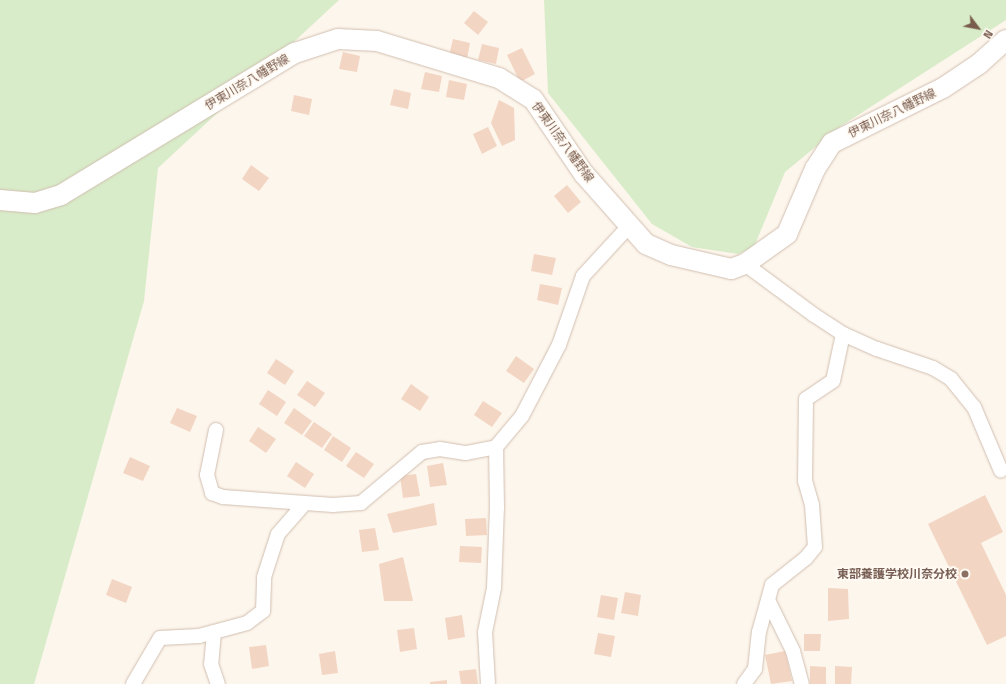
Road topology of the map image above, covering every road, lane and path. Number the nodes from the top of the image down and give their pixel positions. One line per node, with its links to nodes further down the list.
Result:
1 (1006, 40): 4 (main road, 伊東川奈八幡野線)
2 (0, 200): 3 (main road, 伊東川奈八幡野線)
3 (629, 226): 4 (main road, 伊東川奈八幡野線); 7 (street)
4 (745, 264): 5 (street)
5 (843, 334): 8 (street); 10 (street)
6 (216, 430): 9 (street)
7 (496, 447): 9 (street); 14 (street)
8 (1002, 471)
9 (304, 504): 11 (street)
10 (768, 600): 15 (street); 16 (street)
11 (214, 632): 12 (street); 13 (street)
12 (133, 684)
13 (218, 684)
14 (488, 684)
15 (744, 684)
16 (802, 684)

